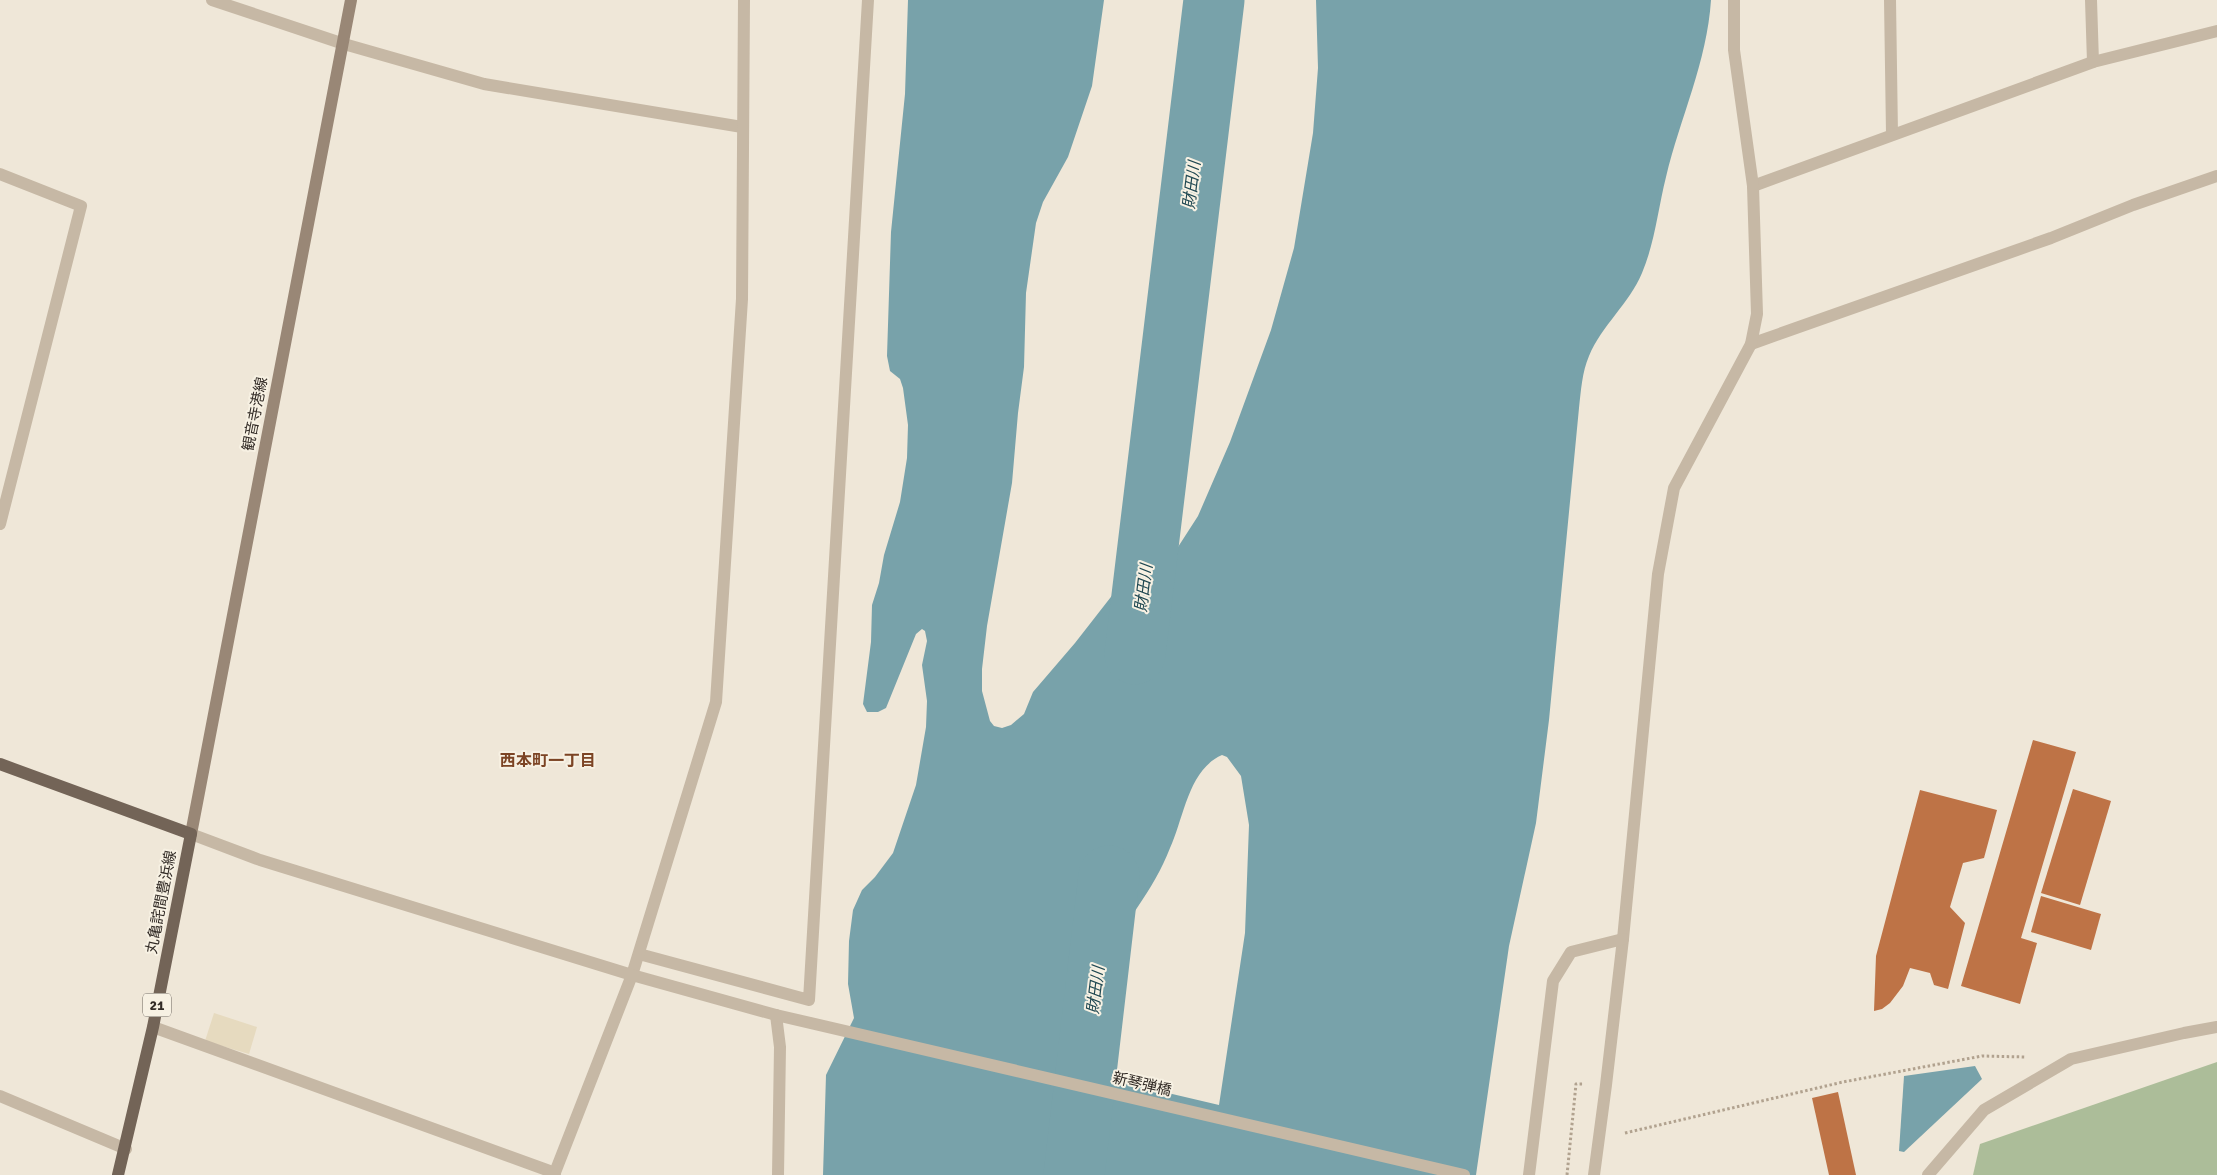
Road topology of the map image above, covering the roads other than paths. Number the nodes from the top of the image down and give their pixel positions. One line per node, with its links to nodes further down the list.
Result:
1 (212, 0): 9 (street)
2 (352, 0): 9 (main road, 観音寺港線)
3 (744, 0): 11 (street)
4 (868, 0): 21 (street)
5 (1734, 0): 15 (street)
6 (1890, 0): 12 (street)
7 (2091, 0): 10 (street)
8 (2217, 31): 10 (street)
9 (344, 44): 11 (street); 19 (main road, 観音寺港線)
10 (2093, 62): 12 (street)
11 (742, 127): 21 (street)
12 (1892, 134): 15 (street)
13 (0, 174): 17 (street)
14 (2217, 176): 16 (street)
15 (1753, 186): 16 (street)
16 (1751, 344): 20 (street)
17 (0, 524)
18 (0, 764): 19 (main road, 丸亀詫間豊浜線)
19 (191, 834): 22 (street, 新琴弾橋); 24 (main road, 丸亀詫間豊浜線 / 21)
20 (1623, 939): 32 (street); 33 (street)
21 (639, 954): 22 (street)
22 (632, 975): 23 (street, 新琴弾橋); 28 (street)
23 (776, 1015): 30 (street); 31 (street, 新琴弾橋)
24 (153, 1027): 27 (main road, 丸亀詫間豊浜線 / 21); 28 (street)
25 (2217, 1028): 34 (street)
26 (0, 1096): 27 (street)
27 (126, 1149): 29 (main road, 丸亀詫間豊浜線 / 21)
28 (554, 1174)
29 (118, 1175)
30 (778, 1175)
31 (1464, 1175)
32 (1529, 1175)
33 (1594, 1175)
34 (1928, 1175)

